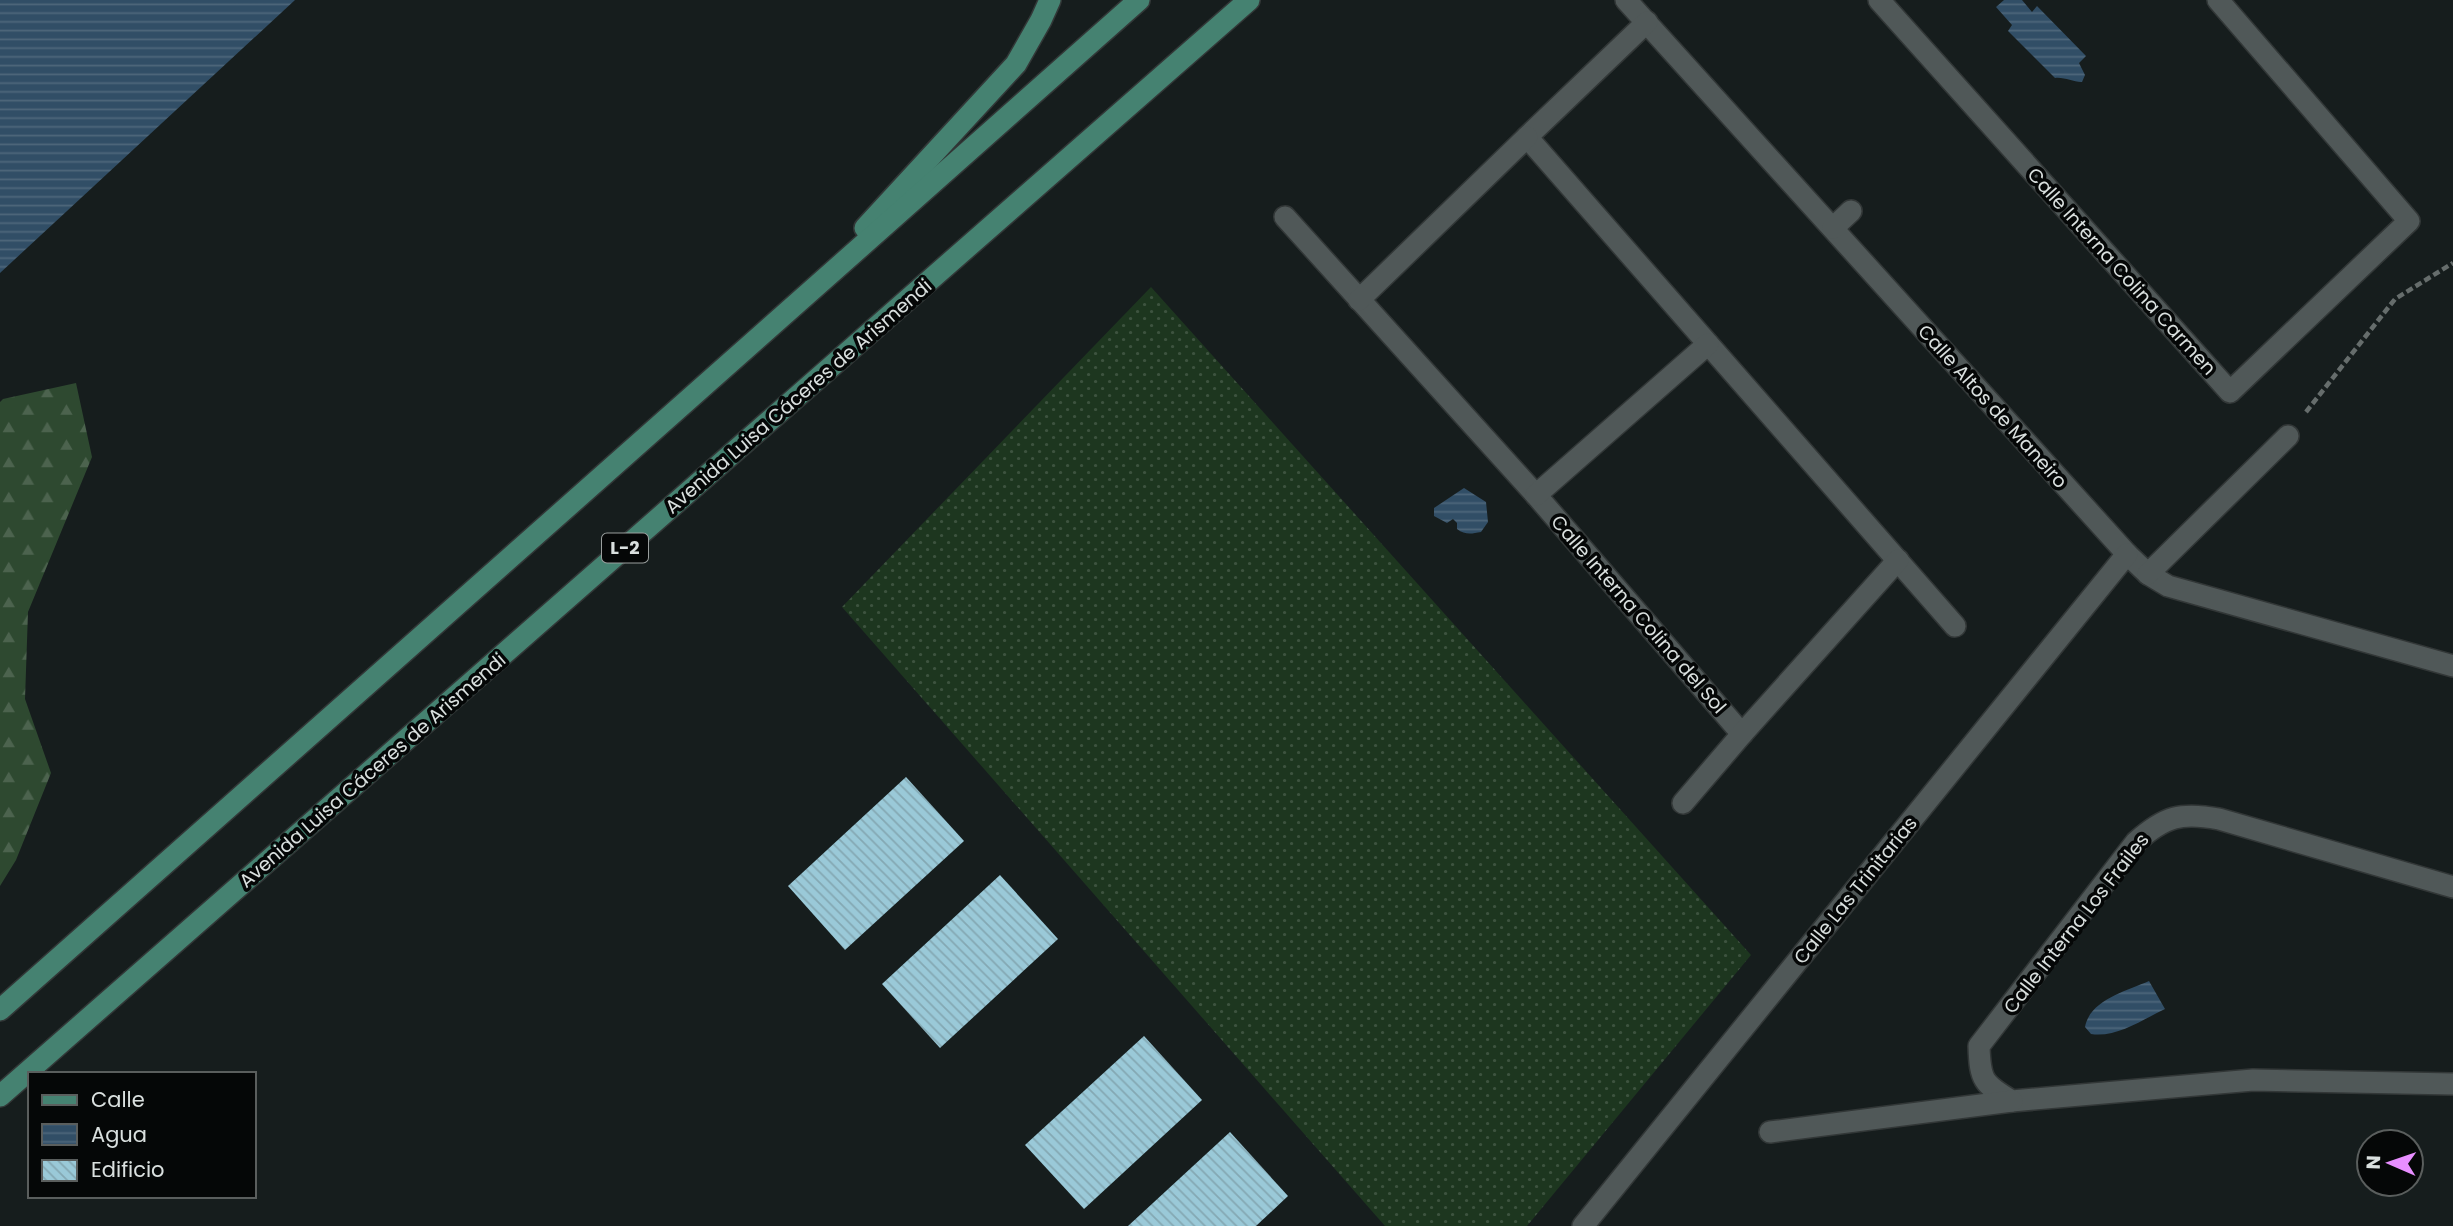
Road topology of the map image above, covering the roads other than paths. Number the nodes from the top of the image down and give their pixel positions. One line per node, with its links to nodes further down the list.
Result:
1 (1050, 0): 13 (main road)
2 (1139, 0): 13 (main road)
3 (1626, 0): 7 (street, Calle Altos de Maneiro)
4 (1879, 0): 5 (street, Calle Interna Colina Carmen)
5 (2218, 0)
6 (1248, 2): 27 (main road, Avenida Luisa Cáceres de Arismendi / L-2)
7 (1647, 22): 8 (street); 11 (street, Calle Altos de Maneiro)
8 (1527, 137): 12 (street); 14 (street)
9 (1851, 211): 11 (street)
10 (1285, 218): 12 (street, Calle Interna Colina del Sol)
11 (1832, 228): 17 (street, Calle Altos de Maneiro)
12 (1359, 300): 16 (street, Calle Interna Colina del Sol)
13 (783, 316): 25 (main road)
14 (1708, 344): 16 (street); 18 (street)
15 (2288, 436): 19 (street)
16 (1536, 495): 22 (street, Calle Interna Colina del Sol)
17 (2127, 554): 19 (street, Calle Altos de Maneiro); 30 (street, Calle Las Trinitarias)
18 (1898, 561): 20 (street); 22 (street, Calle Interna Colina del Sol)
19 (2148, 574): 21 (street, Calle Altos de Maneiro)
20 (1955, 626)
21 (2453, 666)
22 (1742, 734): 23 (street, Calle Interna Colina del Sol)
23 (1684, 803)
24 (2453, 887): 28 (street, Calle Interna Los Frailes)
25 (0, 1010)
26 (2453, 1084): 28 (street)
27 (0, 1096)
28 (2012, 1101): 29 (street)
29 (1770, 1132)
30 (1583, 1226)

